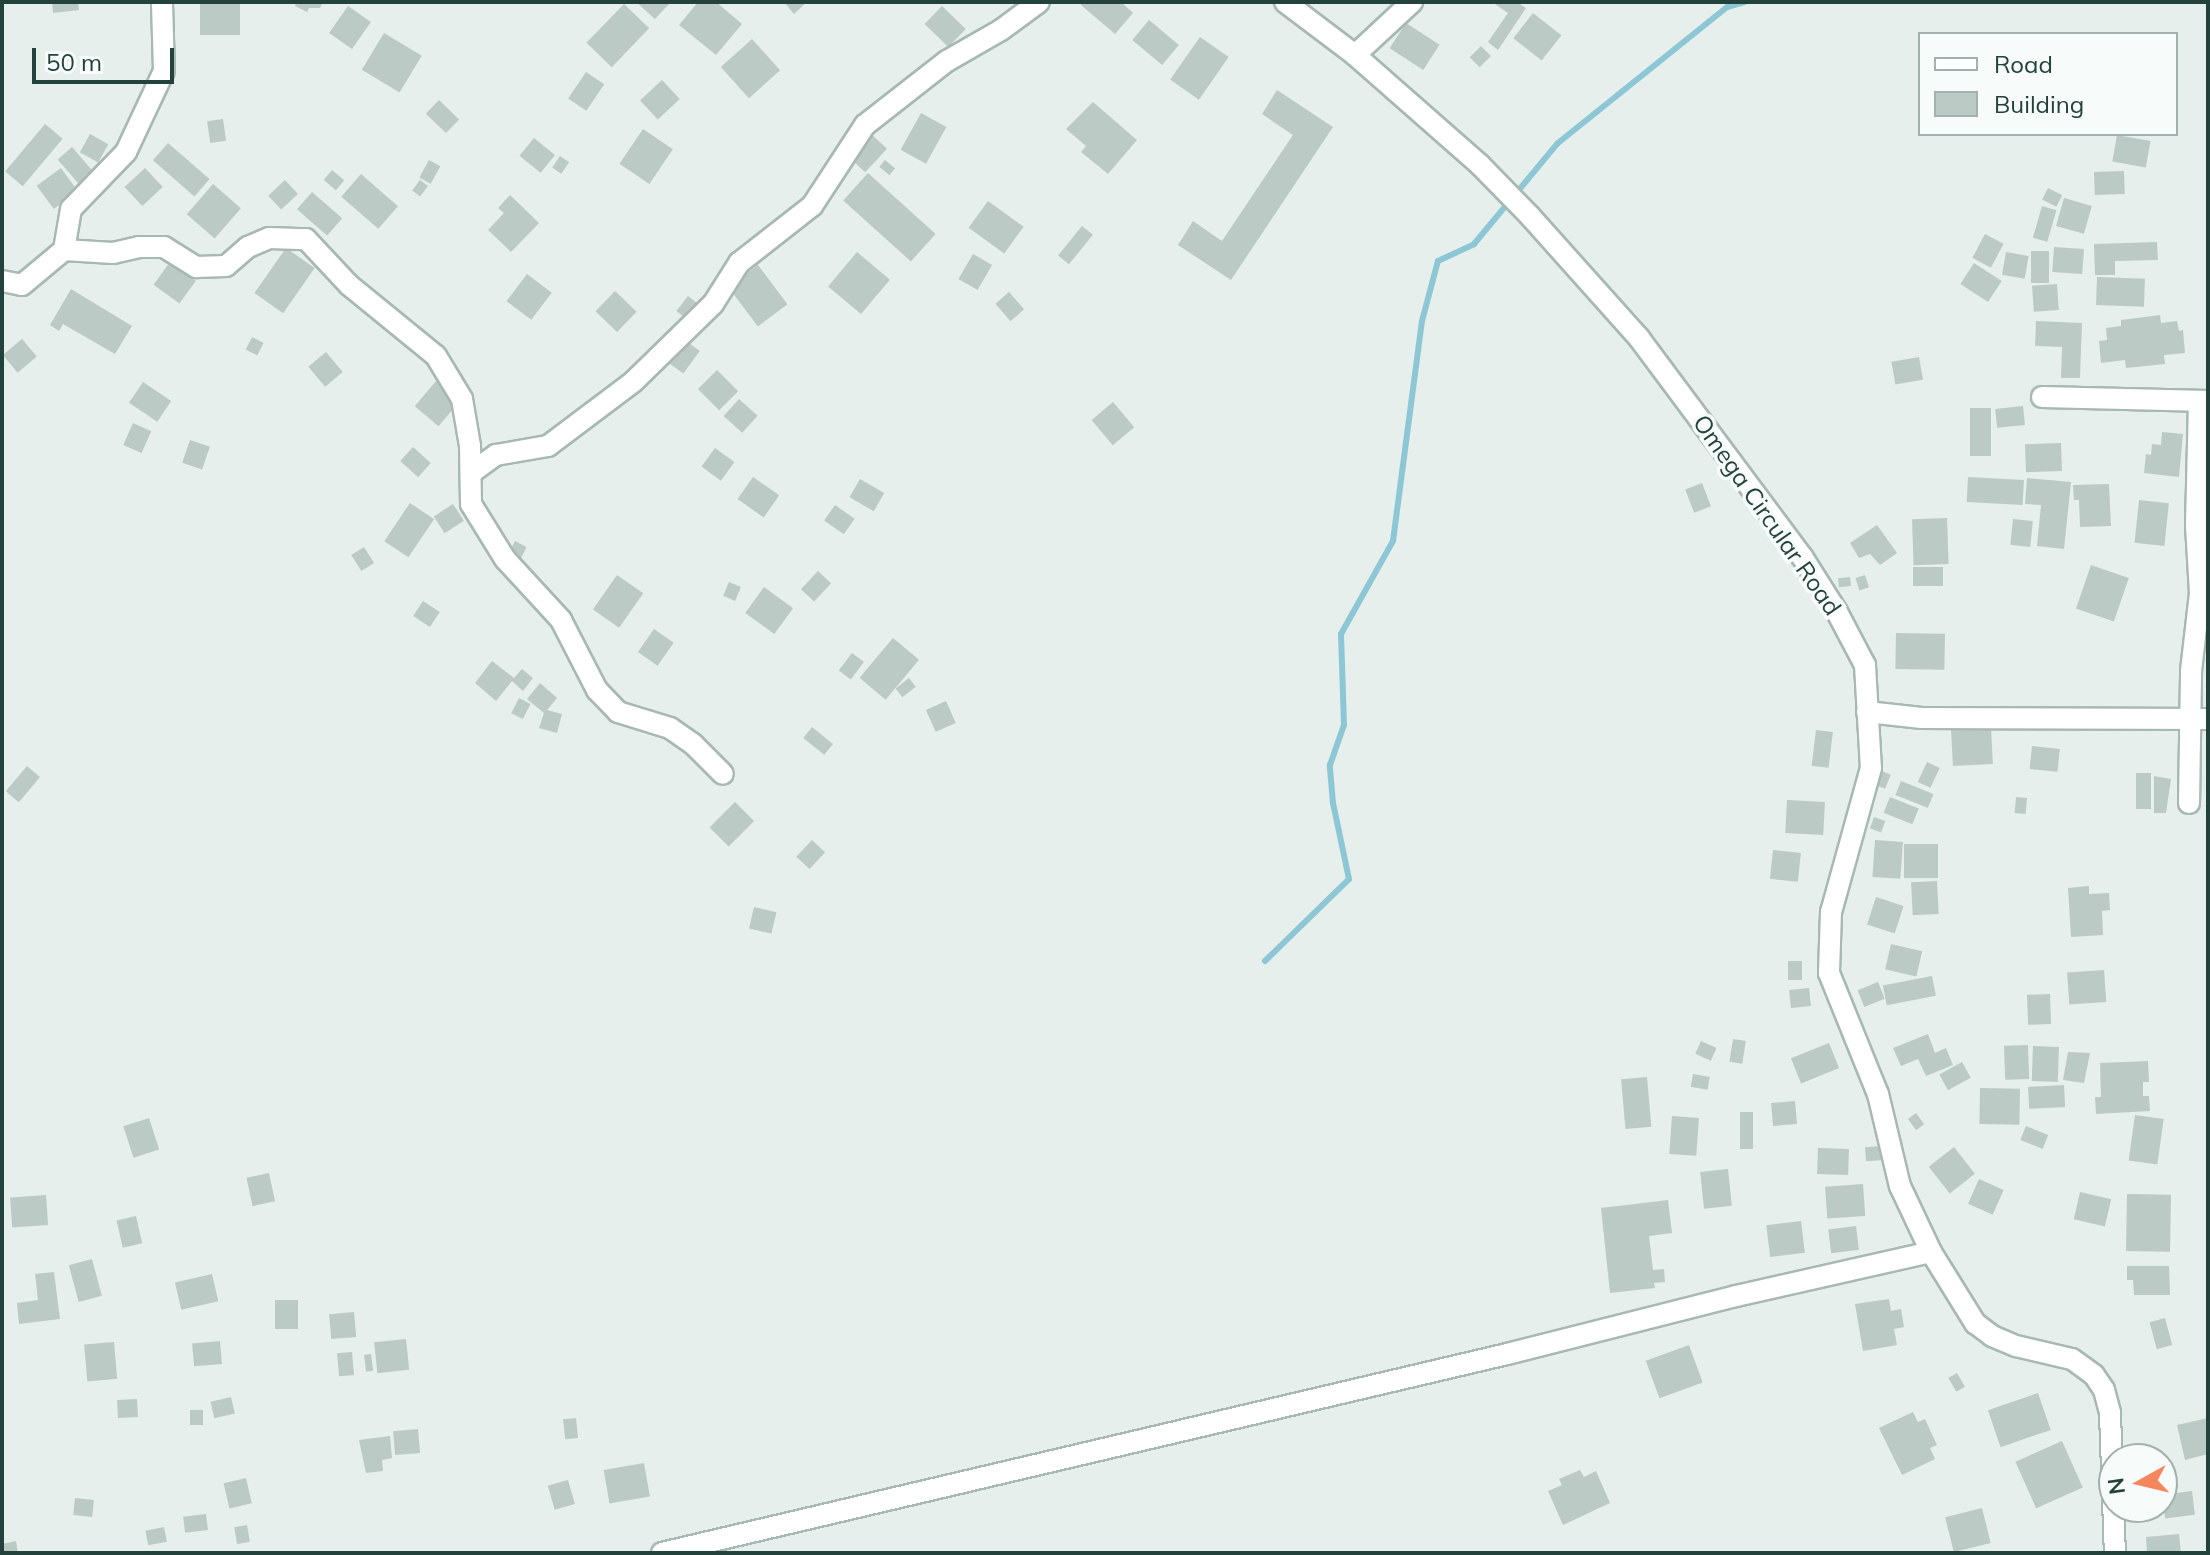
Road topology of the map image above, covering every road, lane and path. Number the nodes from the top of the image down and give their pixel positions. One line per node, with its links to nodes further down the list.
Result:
1 (162, 2): 6 (street)
2 (1039, 2): 10 (street)
3 (1285, 2): 5 (street, Omega Circular Road)
4 (1412, 2): 5 (street)
5 (1355, 55): 11 (street, Omega Circular Road)
6 (64, 250): 7 (street); 10 (street)
7 (2, 281)
8 (2042, 397): 9 (street)
9 (2203, 401): 12 (street)
10 (471, 473): 13 (street)
11 (1867, 712): 12 (street); 15 (street, Omega Circular Road)
12 (2200, 719): 14 (street)
13 (723, 774)
14 (2189, 803)
15 (1931, 1252): 16 (street); 17 (street, Omega Circular Road)
16 (662, 1553)
17 (2115, 1553)

